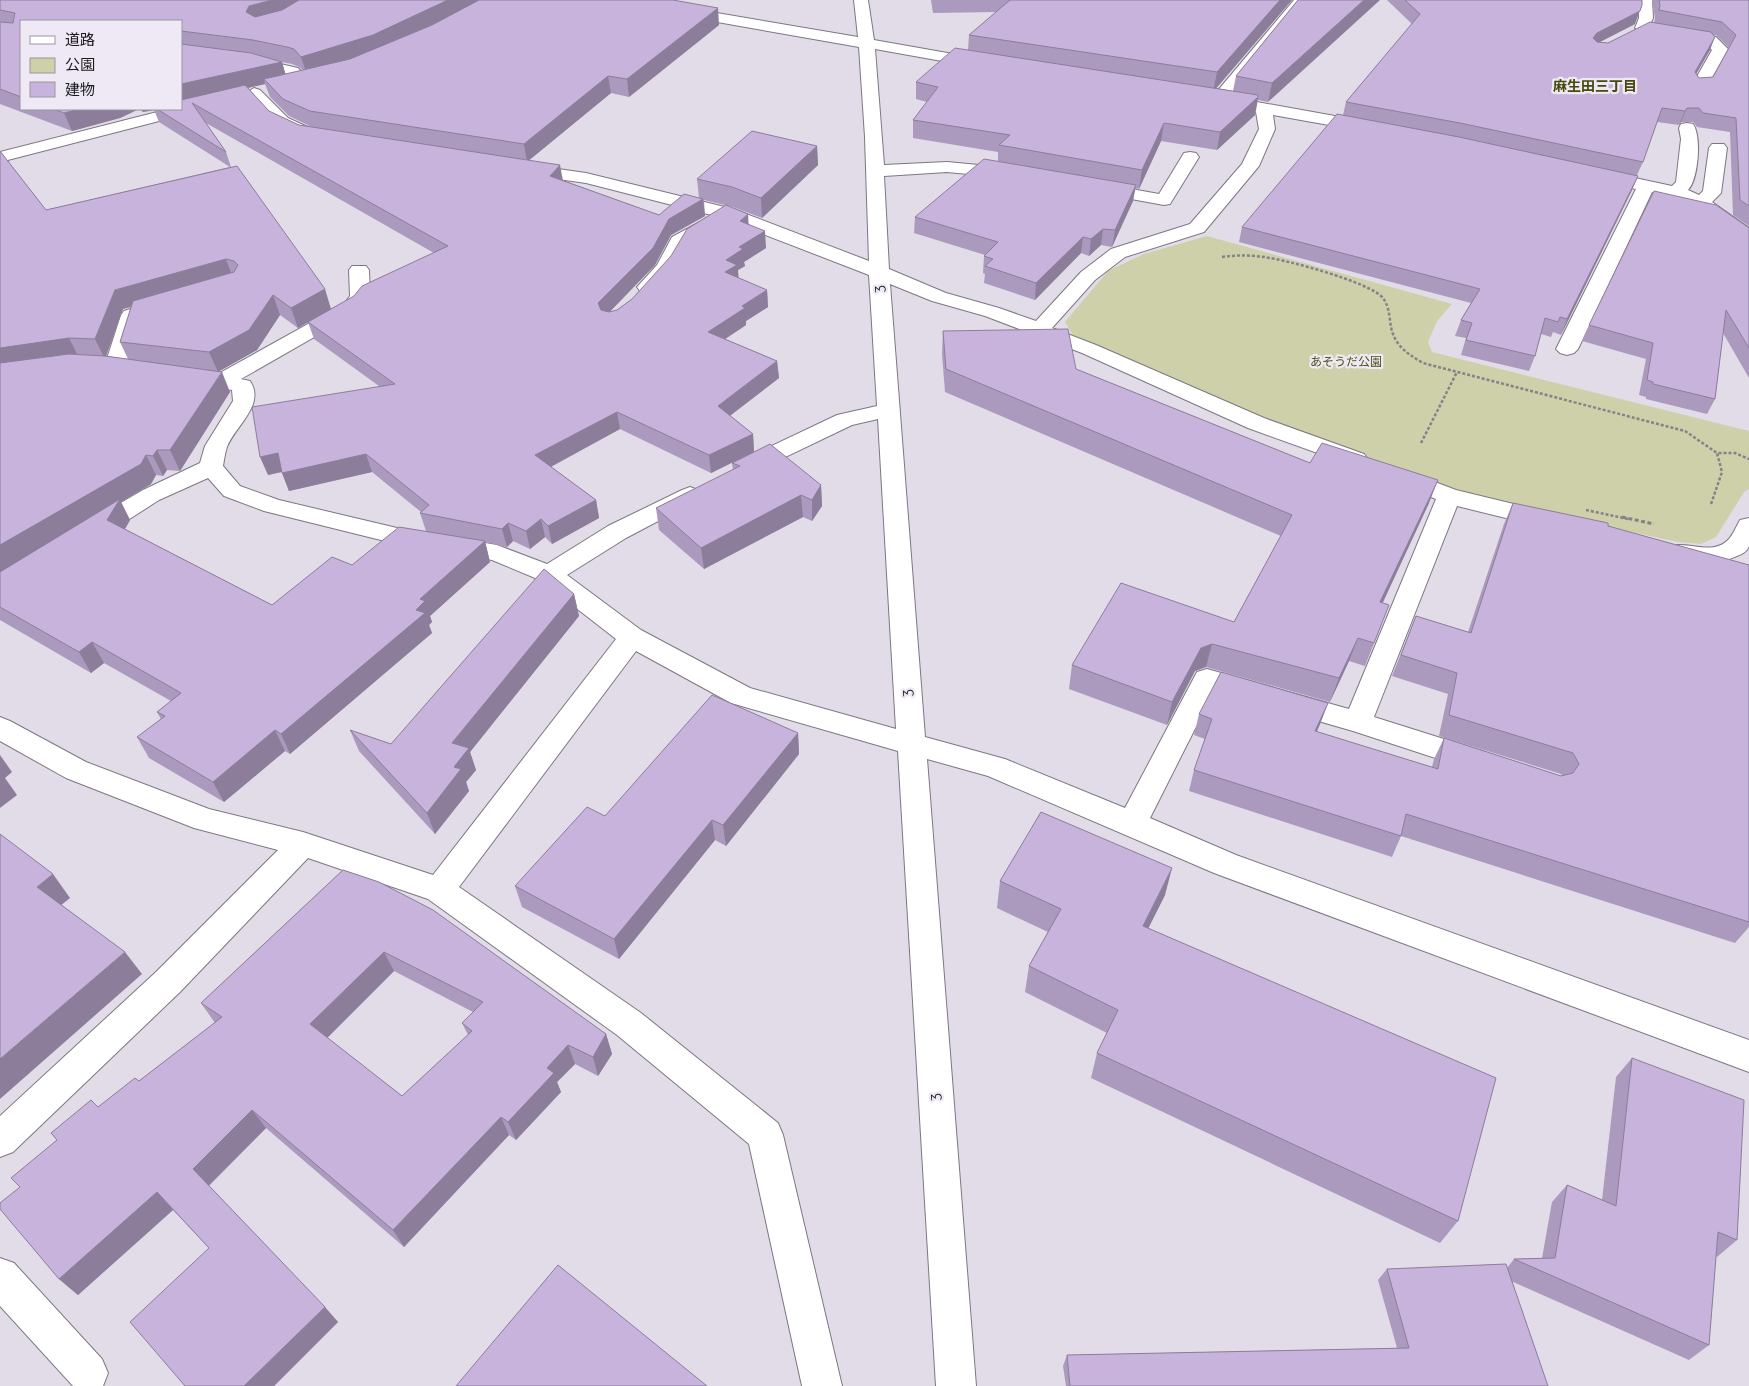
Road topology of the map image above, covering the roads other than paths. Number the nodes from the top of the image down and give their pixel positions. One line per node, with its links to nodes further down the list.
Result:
1 (615, 0): 7 (street)
2 (860, 0): 7 (street, 3)
3 (1302, 0): 16 (street)
4 (1641, 1): 5 (street)
5 (1642, 28): 6 (street); 12 (street)
6 (1625, 37)
7 (867, 45): 9 (street); 26 (street, 3)
8 (182, 54): 11 (street)
9 (995, 66)
10 (321, 79): 11 (street)
11 (303, 83): 13 (street)
12 (1699, 87)
13 (254, 93): 14 (street); 21 (street)
14 (236, 98)
15 (1199, 98): 16 (street)
16 (1217, 101): 18 (street)
17 (209, 104): 23 (street)
18 (1264, 107): 20 (street); 34 (street)
19 (1688, 128): 31 (street)
20 (1388, 131)
21 (320, 136)
22 (1718, 148): 33 (street)
23 (0, 157)
24 (1190, 157): 32 (street)
25 (508, 167): 35 (street)
26 (876, 171): 28 (street); 38 (street, 3)
27 (1579, 171): 30 (street)
28 (1031, 176)
29 (1079, 184): 32 (street)
30 (1647, 185): 31 (street); 42 (street)
31 (1676, 192): 33 (street)
32 (1164, 200): 34 (street)
33 (1701, 202): 36 (street)
34 (1212, 210): 41 (street)
35 (726, 213): 38 (street); 39 (street)
36 (1749, 238)
37 (359, 270): 45 (street)
38 (879, 274): 41 (street); 46 (street, 3)
39 (633, 304)
40 (160, 307): 43 (street)
41 (1039, 330): 48 (street)
42 (1567, 349)
43 (115, 368)
44 (171, 375): 45 (street)
45 (222, 381): 47 (street)
46 (889, 410): 53 (street); 57 (street, 3)
47 (211, 467): 51 (street); 53 (street)
48 (1449, 496): 49 (street); 55 (street)
49 (1575, 518)
50 (1749, 526): 52 (street)
51 (76, 541)
52 (1663, 550)
53 (549, 574): 54 (street)
54 (632, 637): 57 (street); 61 (street)
55 (1358, 722): 58 (street); 59 (street)
56 (0, 728): 60 (street)
57 (912, 743): 59 (street); 67 (street, 3)
58 (1495, 766)
59 (1132, 823): 62 (street)
60 (302, 844): 61 (street); 63 (street)
61 (440, 890): 66 (street)
62 (1749, 1056)
63 (0, 1140)
64 (0, 1277): 65 (street)
65 (88, 1373)
66 (822, 1386)
67 (956, 1386)

